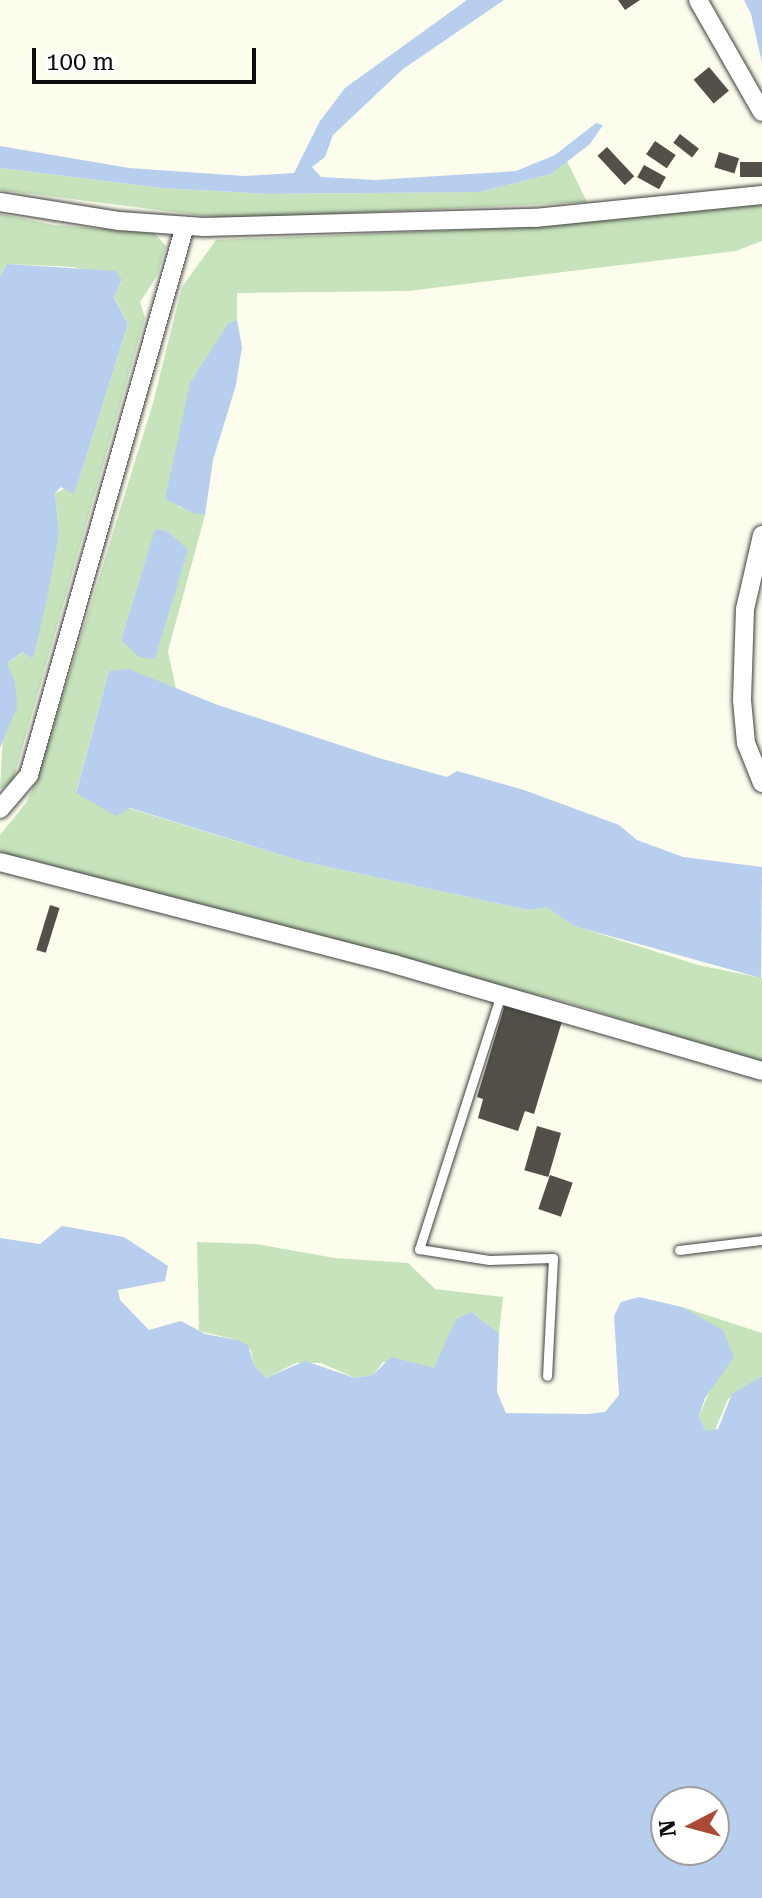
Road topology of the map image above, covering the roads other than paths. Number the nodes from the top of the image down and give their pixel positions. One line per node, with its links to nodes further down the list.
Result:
1 (698, 0): 2 (street)
2 (762, 112)
3 (762, 195): 5 (street)
4 (0, 202): 5 (street)
5 (185, 226): 8 (street)
6 (762, 535): 7 (street)
7 (762, 783)
8 (0, 809)
9 (0, 862): 10 (street)
10 (501, 994): 11 (street); 14 (lane)
11 (762, 1071)
12 (762, 1240): 13 (lane)
13 (679, 1250)
14 (547, 1376)

